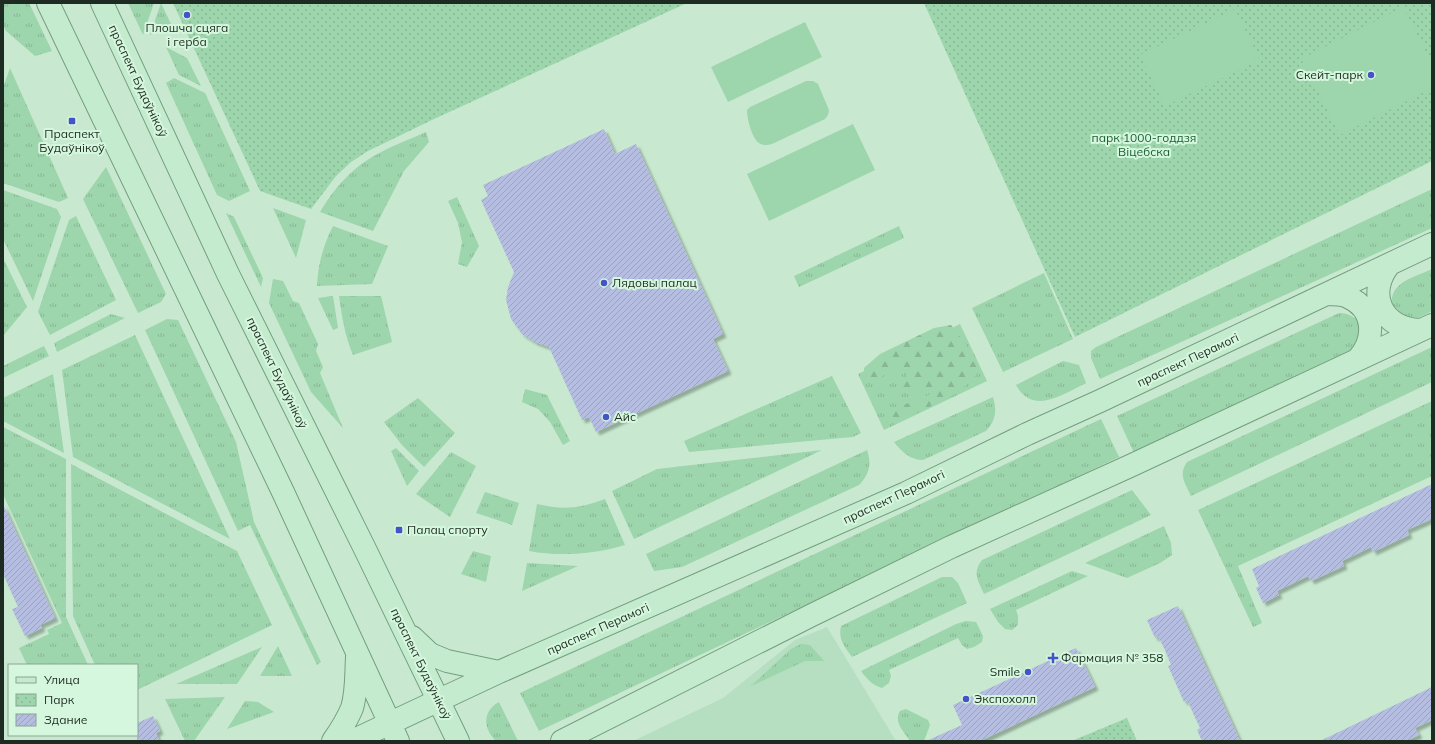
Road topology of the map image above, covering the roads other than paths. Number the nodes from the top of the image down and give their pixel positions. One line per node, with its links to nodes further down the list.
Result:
1 (48, 3): 9 (main road)
2 (102, 3): 8 (main road, праспект Будаўнікоў)
3 (1432, 244): 4 (main road, праспект Перамогі)
4 (1389, 265): 5 (main road, праспект Перамогі); 6 (main road)
5 (1327, 294): 7 (main road); 10 (main road, праспект Перамогі)
6 (1426, 327): 7 (main road)
7 (1358, 359): 16 (main road)
8 (403, 628): 10 (main road); 11 (main road, праспект Будаўнікоў)
9 (357, 652): 12 (main road); 13 (main road)
10 (499, 672): 11 (main road, праспект Перамогі)
11 (439, 700): 12 (main road, праспект Перамогі); 15 (main road, праспект Будаўнікоў)
12 (393, 732): 14 (main road, праспект Перамогі)
13 (333, 741)
14 (352, 741)
15 (458, 741)
16 (562, 741)

